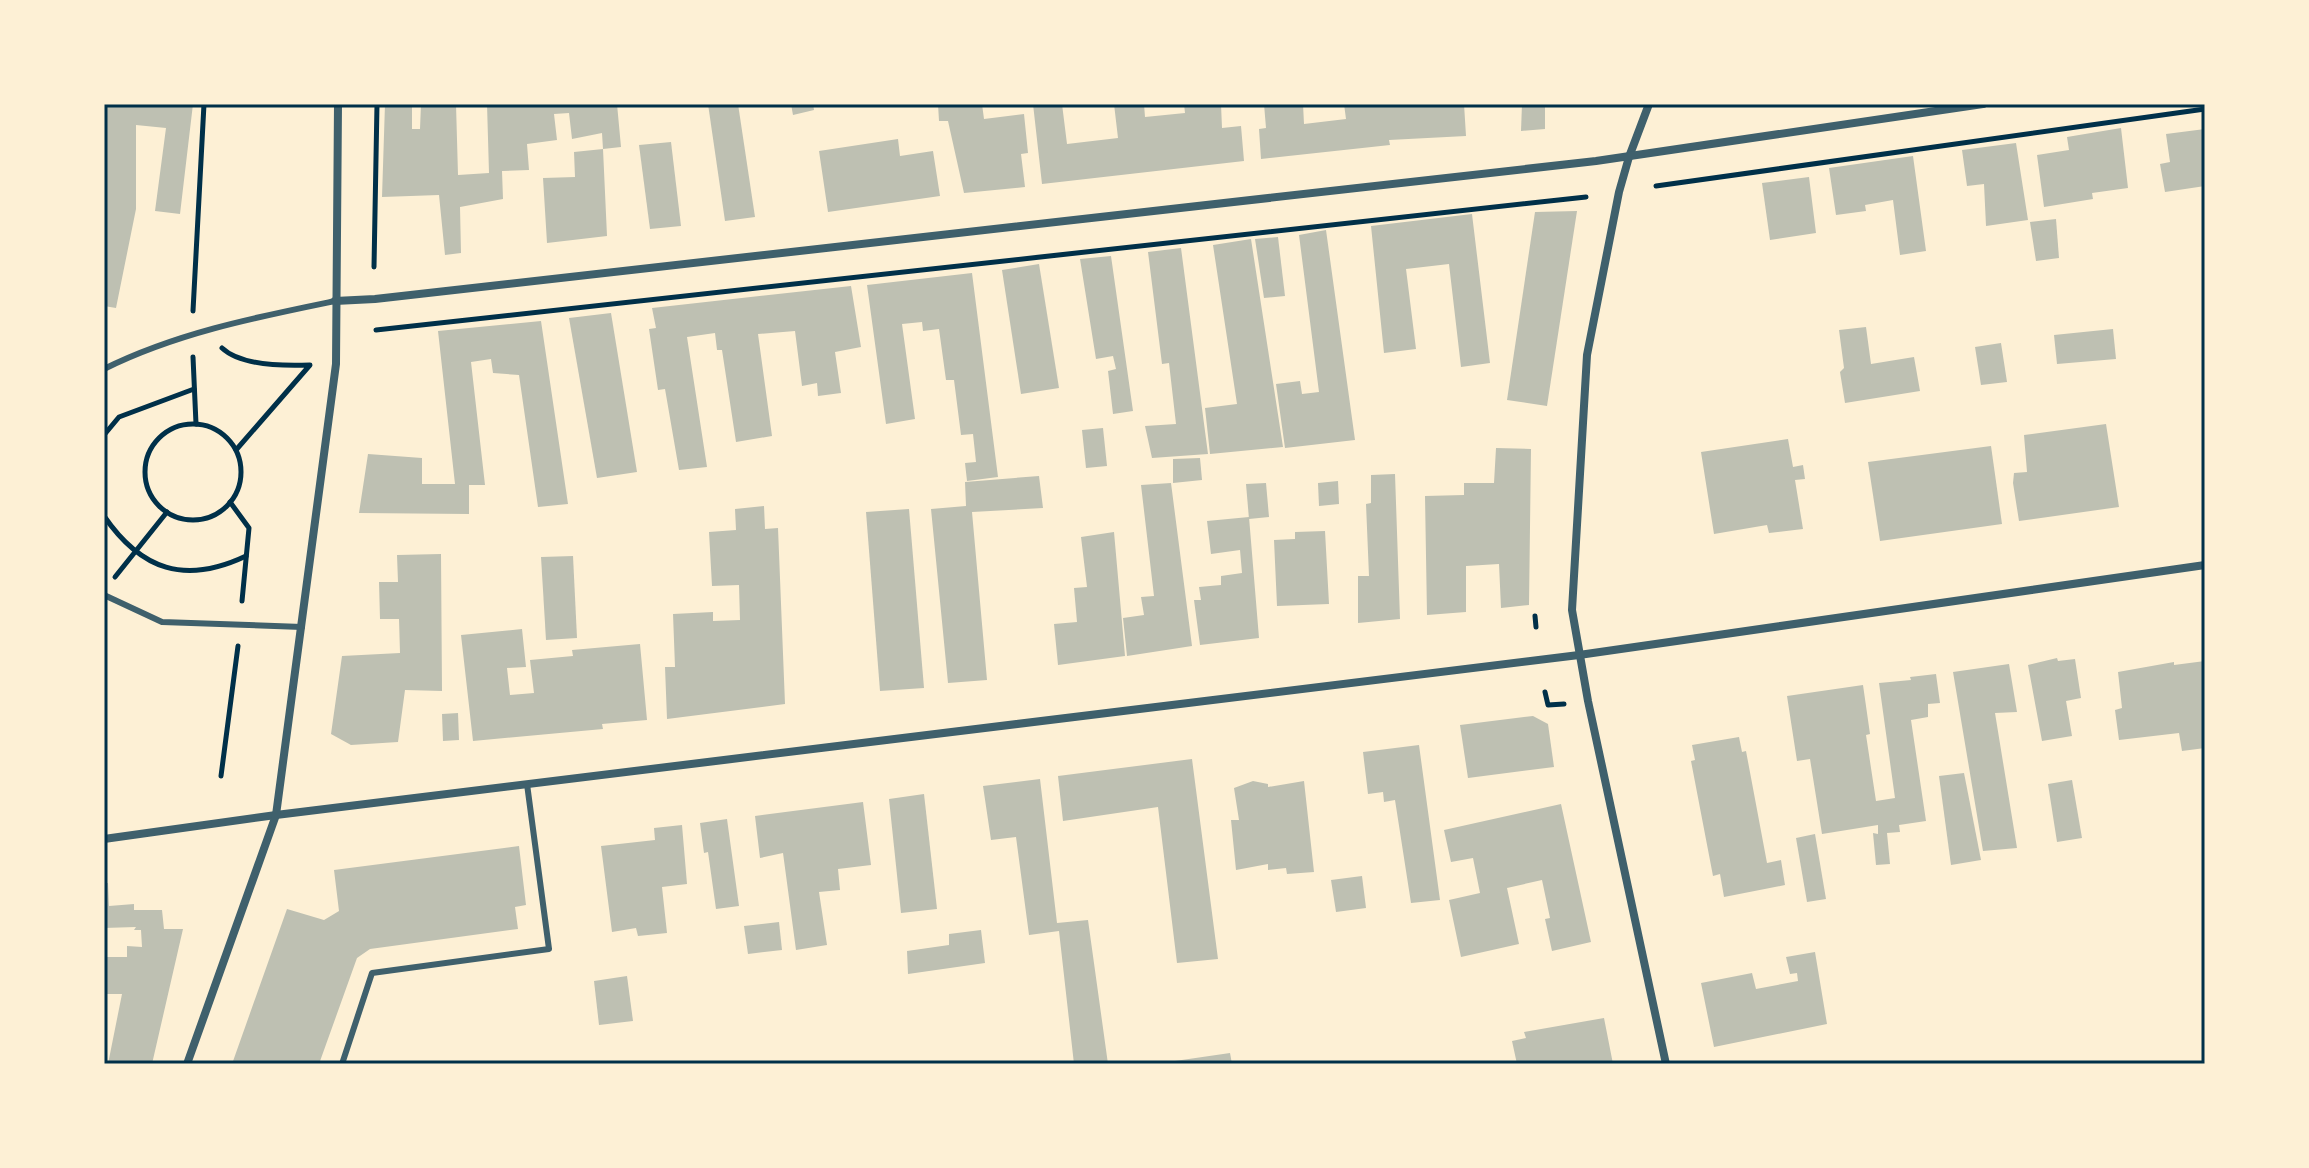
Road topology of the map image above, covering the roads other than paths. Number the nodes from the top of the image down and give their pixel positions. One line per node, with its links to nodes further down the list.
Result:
1 (338, 104): 5 (street)
2 (1649, 104): 4 (street)
3 (1983, 104): 4 (street)
4 (1629, 157): 5 (street); 10 (street)
5 (335, 301): 6 (lane); 9 (street)
6 (104, 369)
7 (2205, 565): 10 (street)
8 (104, 595): 9 (lane)
9 (302, 627): 12 (street)
10 (1579, 655): 11 (street); 16 (street)
11 (527, 784): 12 (street); 15 (lane)
12 (276, 815): 13 (street); 14 (street)
13 (104, 839)
14 (187, 1064)
15 (342, 1064)
16 (1666, 1064)

